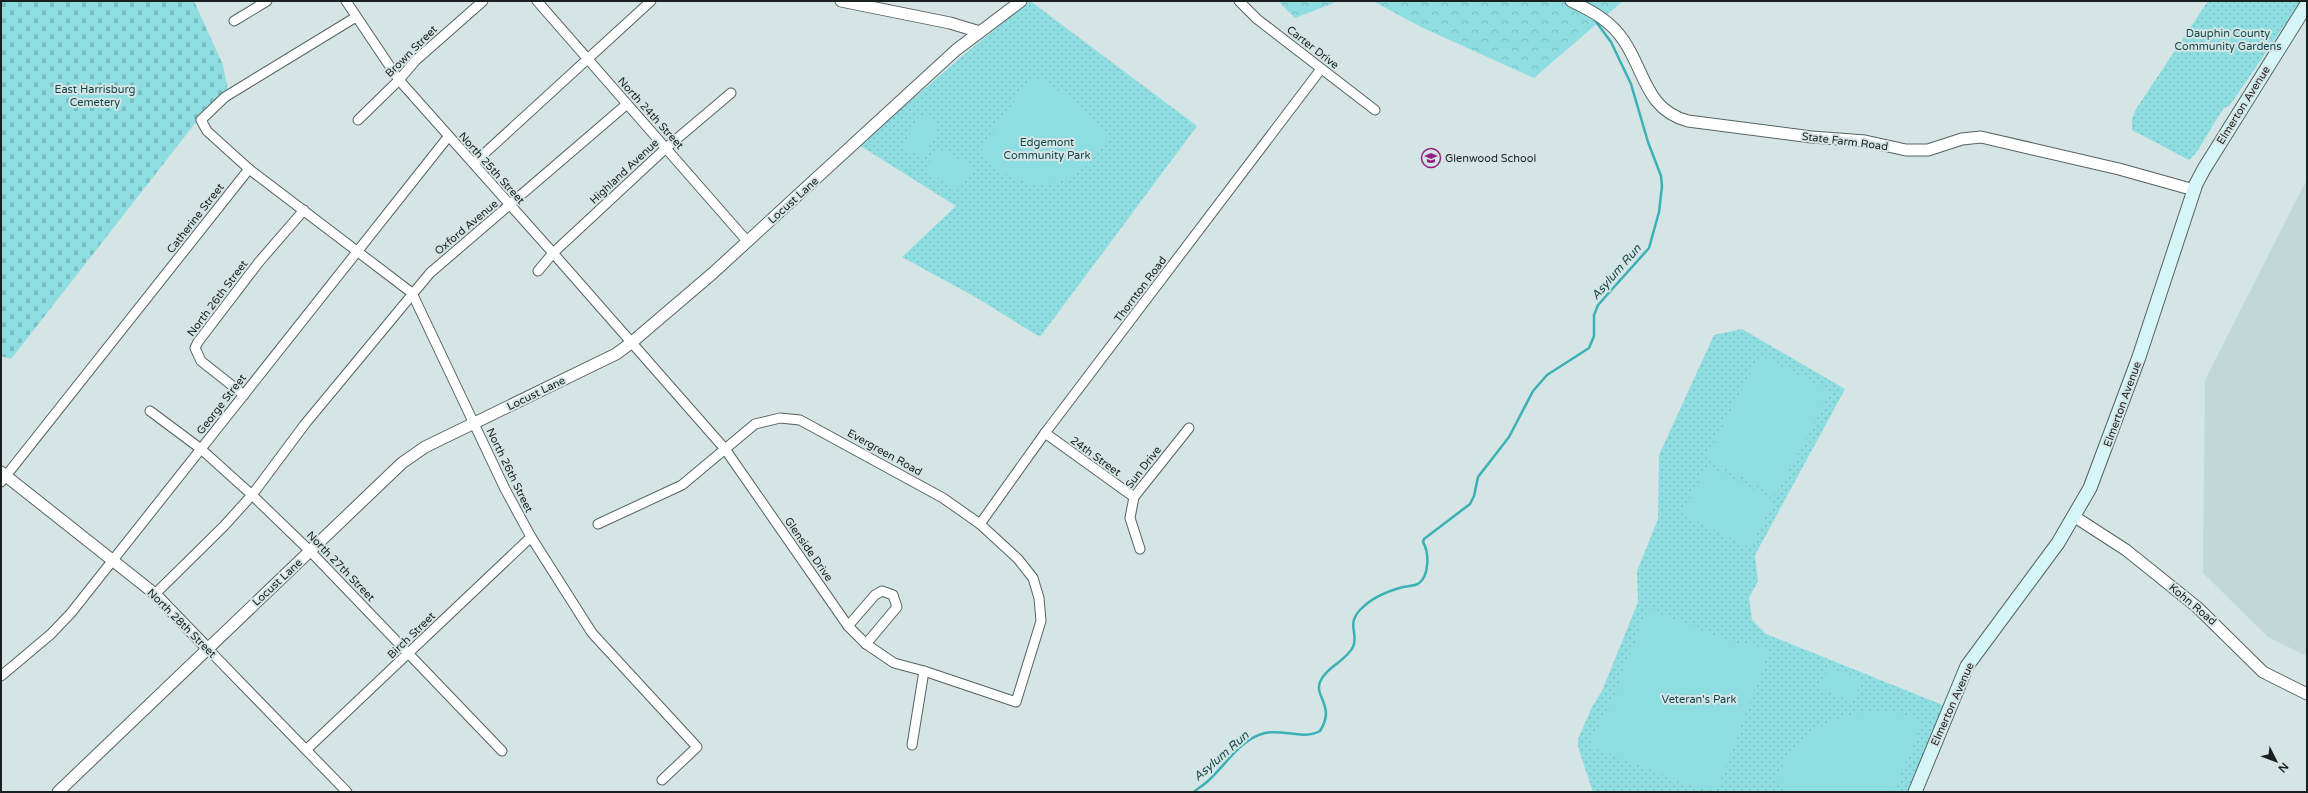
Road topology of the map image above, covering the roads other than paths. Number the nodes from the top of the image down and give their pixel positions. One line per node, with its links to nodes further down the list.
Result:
1 (267, 1): 12 (street)
2 (346, 1): 11 (street, North 25th Street)
3 (483, 1): 16 (street, Brown Street)
4 (538, 1): 14 (street, North 24th Street)
5 (651, 1): 14 (street)
6 (841, 1): 13 (street)
7 (1021, 1): 13 (street, Locust Lane)
8 (1239, 1): 15 (street, Carter Drive)
9 (1576, 3): 25 (street, State Farm Road)
10 (2307, 4): 25 (main road, Elmerton Avenue)
11 (356, 17): 16 (street, North 25th Street); 24 (street)
12 (234, 21)
13 (980, 32): 28 (street, Locust Lane)
14 (587, 60): 18 (street, North 24th Street); 23 (street)
15 (1321, 69): 19 (street, Carter Drive); 38 (street, Thornton Road)
16 (399, 80): 20 (street, Brown Street); 21 (street, North 25th Street)
17 (731, 93): 22 (street, Highland Avenue)
18 (627, 104): 22 (street, North 24th Street); 26 (street, Oxford Avenue)
19 (1375, 110)
20 (358, 120)
21 (448, 137): 23 (street, North 25th Street); 29 (street, George Street)
22 (666, 148): 28 (street, North 24th Street); 30 (street, Highland Avenue)
23 (474, 163): 26 (street, North 25th Street)
24 (249, 169): 27 (street, North 26th Street); 41 (street, Catherine Street)
25 (2194, 190): 44 (main road, Elmerton Avenue)
26 (510, 206): 30 (street, North 25th Street); 32 (street, Oxford Avenue)
27 (304, 210): 29 (street, North 26th Street); 34 (street, North 26th Street)
28 (747, 241): 33 (street, Locust Lane)
29 (358, 250): 32 (street, North 26th Street); 34 (street, George Street)
30 (554, 253): 31 (street, Highland Avenue); 33 (street, North 25th Street)
31 (538, 271)
32 (412, 293): 36 (street, North 26th Street); 42 (street)
33 (631, 343): 36 (street, Locust Lane); 40 (street, Glenside Drive)
34 (244, 395): 39 (street, George Street)
35 (150, 411): 39 (street, North 27th Street)
36 (474, 423): 47 (street, North 26th Street); 49 (street, Locust Lane)
37 (1189, 428): 43 (street, Sun Drive)
38 (1045, 433): 43 (street, 24th Street); 46 (street, Thornton Road)
39 (201, 449): 42 (street, North 27th Street); 50 (street, George Street)
40 (724, 449): 45 (street, Evergreen Road); 46 (street, Evergreen Road); 52 (street, Glenside Drive)
41 (3, 476): 50 (street, North 28th Street)
42 (252, 495): 49 (street, North 27th Street); 51 (street)
43 (1134, 497): 48 (street, Sun Drive)
44 (2075, 517): 58 (street, Kohn Road); 66 (main road, Elmerton Avenue)
45 (598, 524)
46 (980, 524): 59 (street, Evergreen Road)
47 (531, 536): 55 (street, Birch Street); 63 (street, North 26th Street)
48 (1140, 549)
49 (310, 551): 54 (street, Locust Lane); 55 (street, North 27th Street)
50 (113, 560): 51 (street, North 28th Street); 57 (street, George Street)
51 (155, 594): 54 (street, North 28th Street)
52 (848, 626): 53 (street, Glenside Drive); 53 (street)
53 (866, 644): 56 (street, Glenside Drive)
54 (207, 648): 61 (street, North 28th Street); 64 (street, Locust Lane)
55 (409, 654): 61 (street, Birch Street); 62 (street, North 27th Street)
56 (924, 671): 59 (street, Glenside Drive); 60 (street)
57 (1, 676)
58 (2307, 694)
59 (1016, 702)
60 (912, 745)
61 (306, 750): 65 (street, North 28th Street)
62 (502, 751)
63 (662, 780)
64 (58, 792)
65 (347, 792)
66 (1915, 792)

